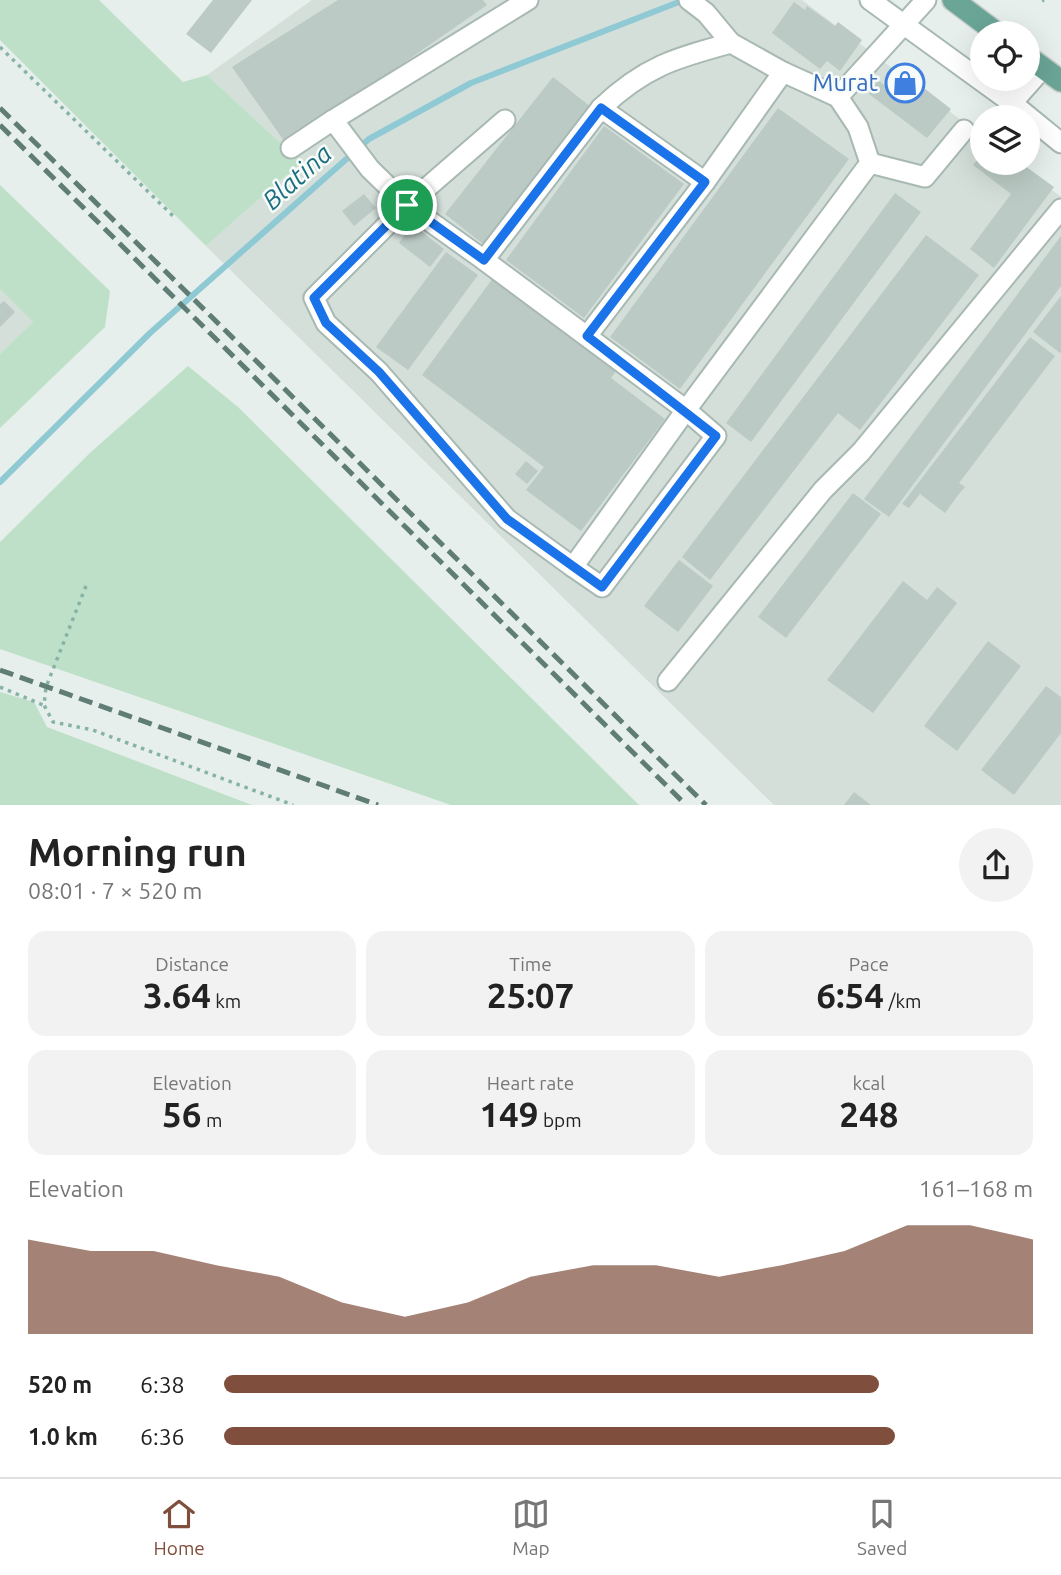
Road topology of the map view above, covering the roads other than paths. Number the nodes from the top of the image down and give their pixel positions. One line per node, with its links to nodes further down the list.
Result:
1 (528, 0): 17 (lane)
2 (689, 0): 8 (lane)
3 (870, 0): 7 (lane)
4 (926, 0): 7 (lane)
5 (953, 0): 6 (main road)
6 (981, 21)
7 (904, 22): 13 (lane); 14 (lane)
8 (731, 43): 10 (lane); 15 (lane)
9 (1040, 66): 11 (main road)
10 (783, 72): 13 (lane); 22 (lane)
11 (1061, 81)
12 (1019, 91): 14 (lane)
13 (838, 97): 21 (lane)
14 (1012, 103): 19 (lane)
15 (601, 108): 22 (lane); 25 (lane)
16 (505, 120): 23 (lane)
17 (338, 127): 20 (lane); 23 (lane)
18 (964, 130): 21 (lane)
19 (1061, 143)
20 (291, 148)
21 (870, 163): 27 (lane)
22 (705, 182): 26 (lane)
23 (407, 205): 25 (lane); 28 (lane)
24 (1061, 209): 29 (lane)
25 (484, 260): 26 (lane)
26 (587, 336): 27 (lane)
27 (686, 410): 28 (lane); 28 (lane)
28 (573, 567)
29 (668, 681)

